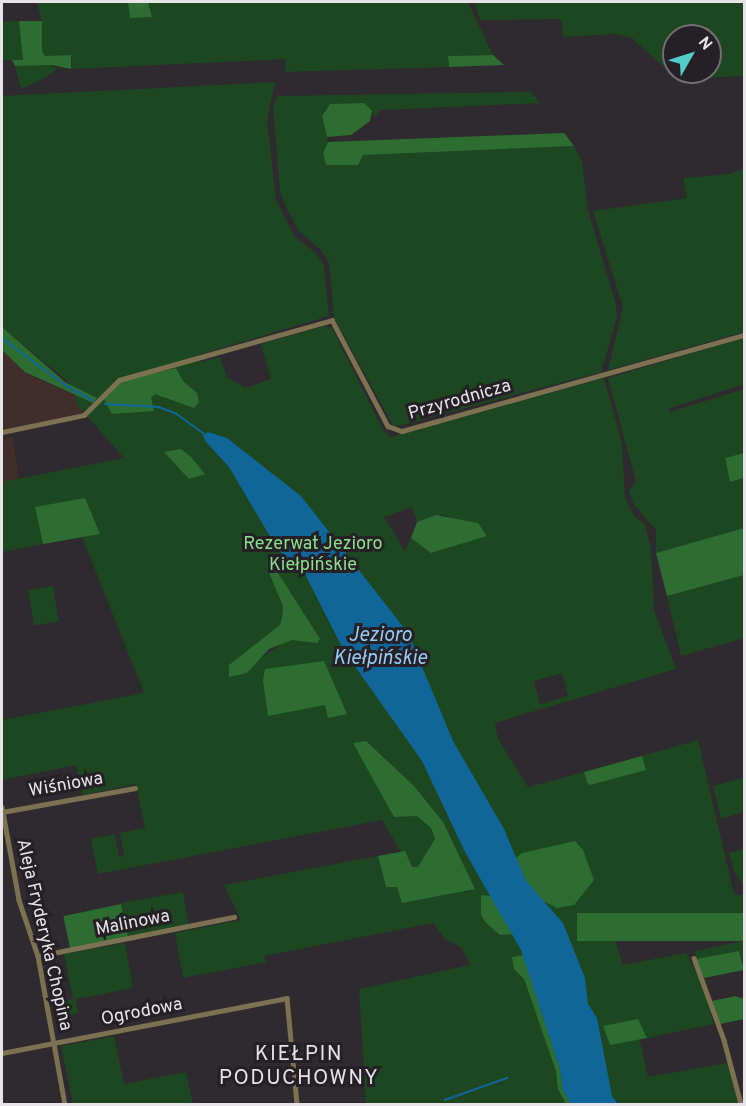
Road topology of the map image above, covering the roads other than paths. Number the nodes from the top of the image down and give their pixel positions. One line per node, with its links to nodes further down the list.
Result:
1 (744, 335): 2 (street, Przyrodnicza)
2 (2, 432)
3 (135, 788): 4 (street, Wiśniowa)
4 (2, 810): 6 (street, Aleja Fryderyka Chopina)
5 (234, 917): 6 (street, Malinowa)
6 (38, 956): 8 (street, Aleja Fryderyka Chopina)
7 (694, 958): 12 (street)
8 (54, 1043): 9 (street, Ogrodowa); 10 (street, Aleja Fryderyka Chopina); 11 (street, Ogrodowa)
9 (2, 1053)
10 (65, 1104)
11 (297, 1104)
12 (741, 1104)

